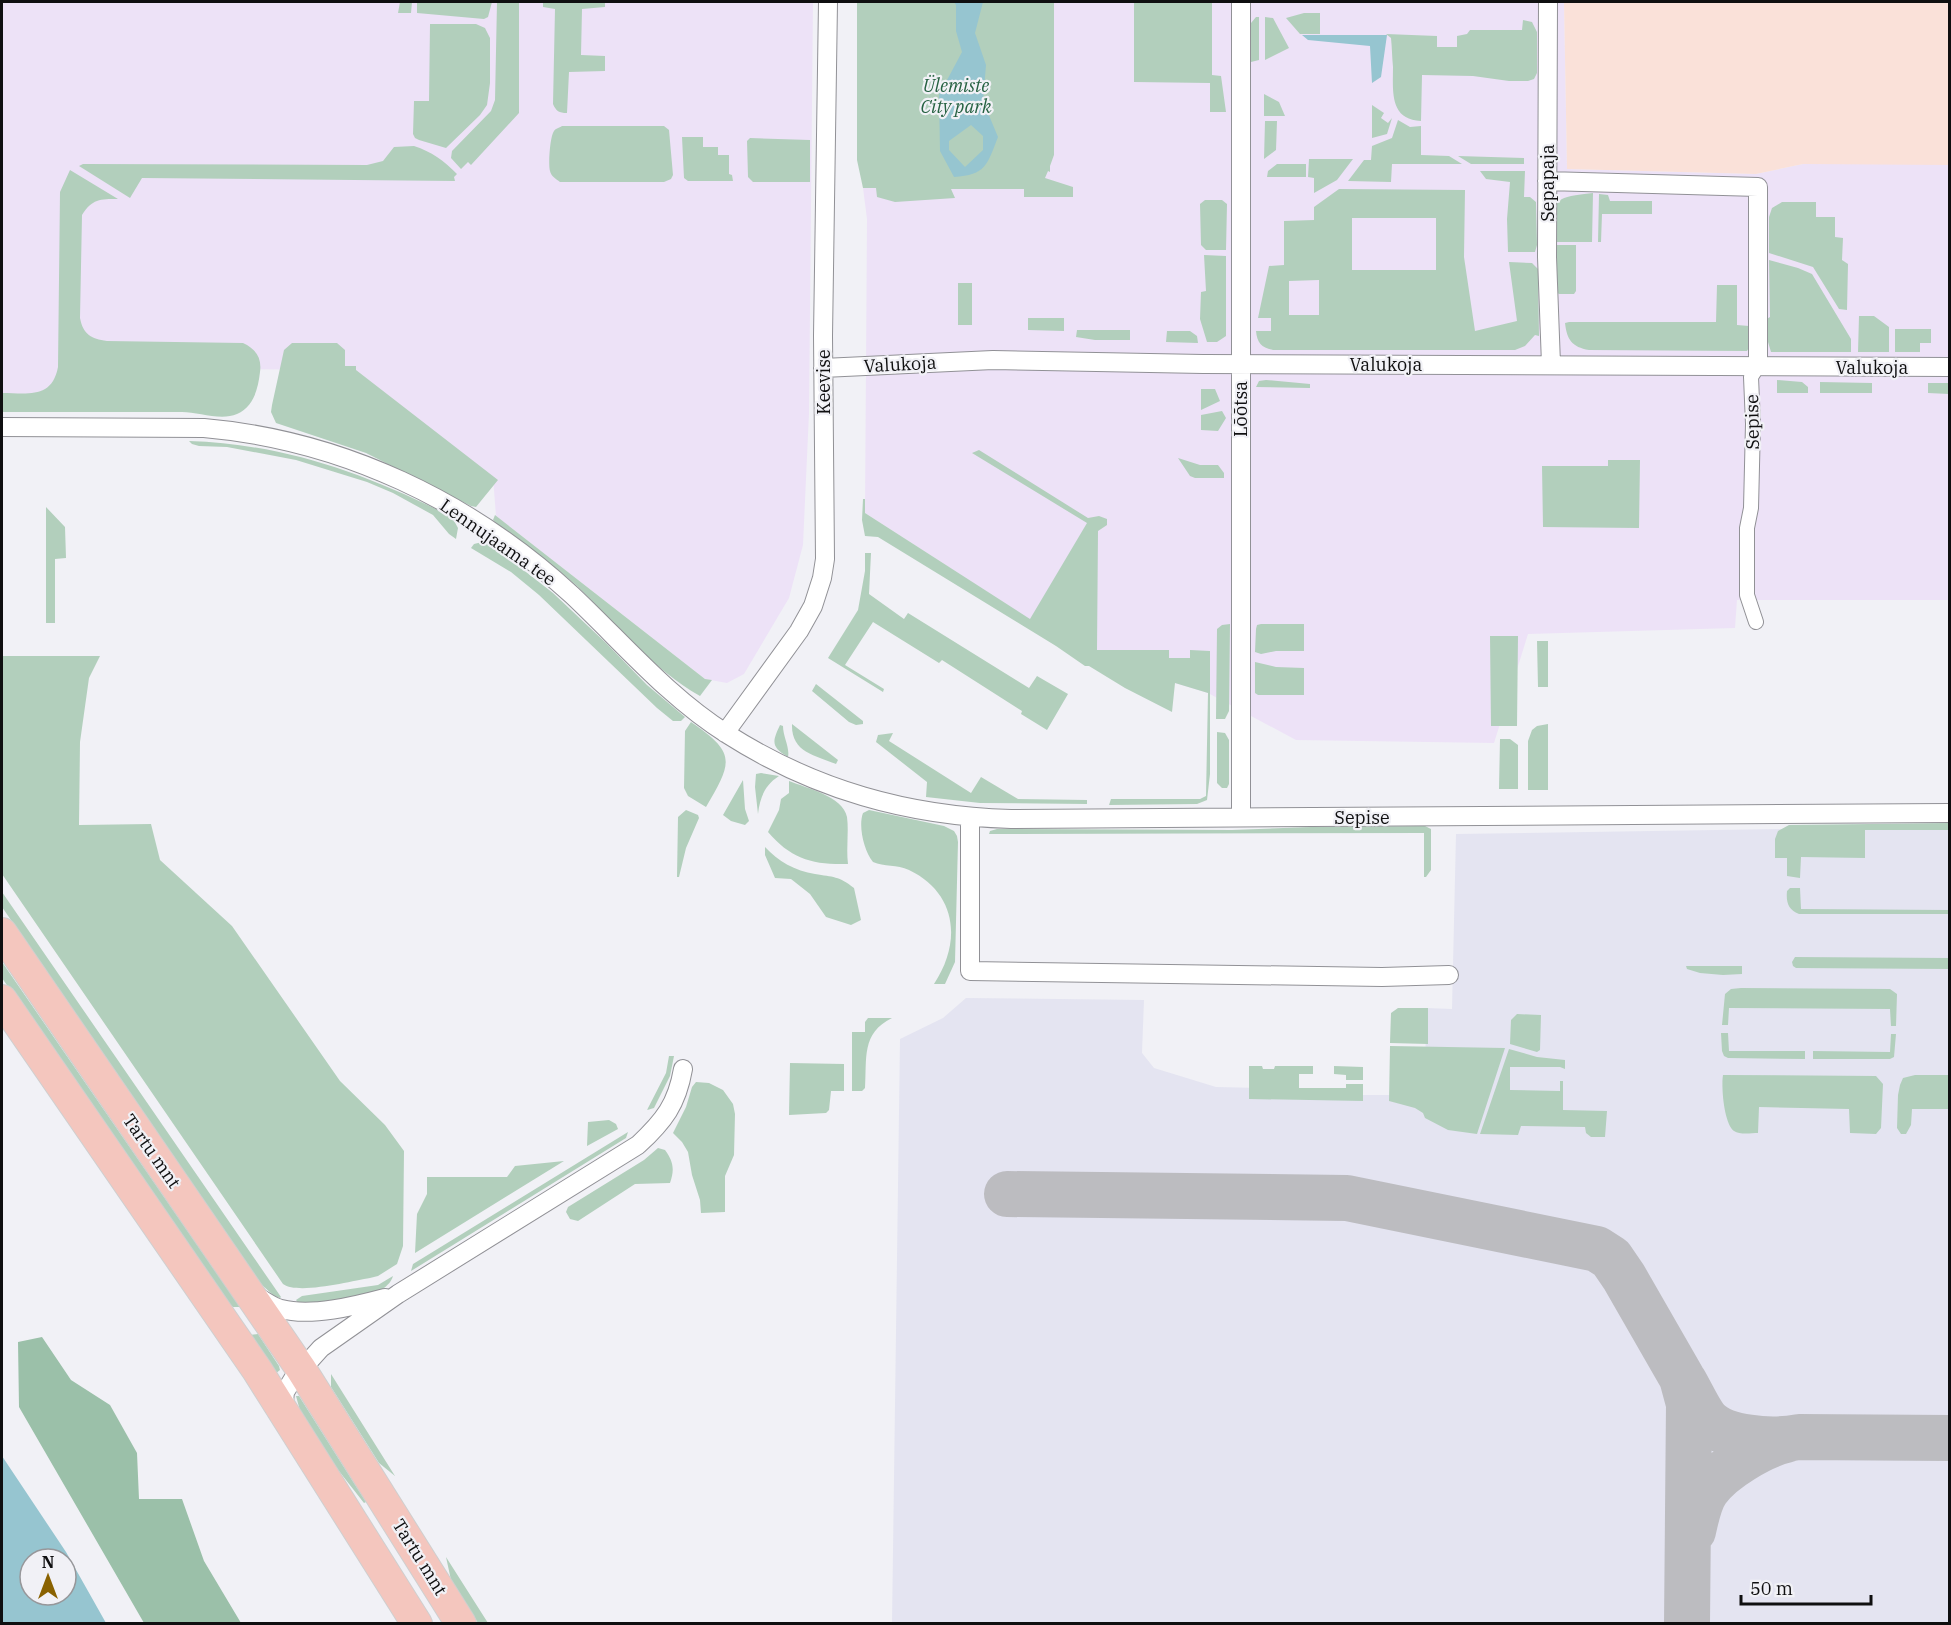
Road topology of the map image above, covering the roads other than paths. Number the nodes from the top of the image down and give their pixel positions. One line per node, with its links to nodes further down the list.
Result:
1 (828, 2): 9 (street, Keevise)
2 (1241, 2): 5 (street, Lõõtsa)
3 (1548, 2): 4 (street, Sepapaja)
4 (1547, 181): 6 (street, Sepapaja); 7 (street, Sepise)
5 (1240, 364): 6 (street, Valukoja); 9 (street, Valukoja); 15 (street, Lõõtsa)
6 (1551, 364): 7 (street, Valukoja)
7 (1758, 366): 8 (street, Valukoja); 11 (street, Sepise)
8 (1950, 367)
9 (823, 368): 12 (street, Keevise)
10 (2, 427): 12 (street, Lennujaama tee)
11 (1756, 622)
12 (724, 733): 14 (street, Lennujaama tee)
13 (1950, 813): 15 (street, Sepise)
14 (970, 817): 15 (street, Sepise); 17 (street)
15 (1241, 817)
16 (2, 933): 20 (highway, Tartu mnt)
17 (1449, 975)
18 (2, 1000): 23 (highway, Tartu mnt)
19 (683, 1069): 21 (street)
20 (249, 1293): 21 (street); 22 (highway, Tartu mnt)
21 (398, 1294): 22 (street)
22 (301, 1369): 23 (street); 25 (highway, Tartu mnt)
23 (283, 1411): 24 (highway, Tartu mnt)
24 (417, 1623)
25 (461, 1623)

